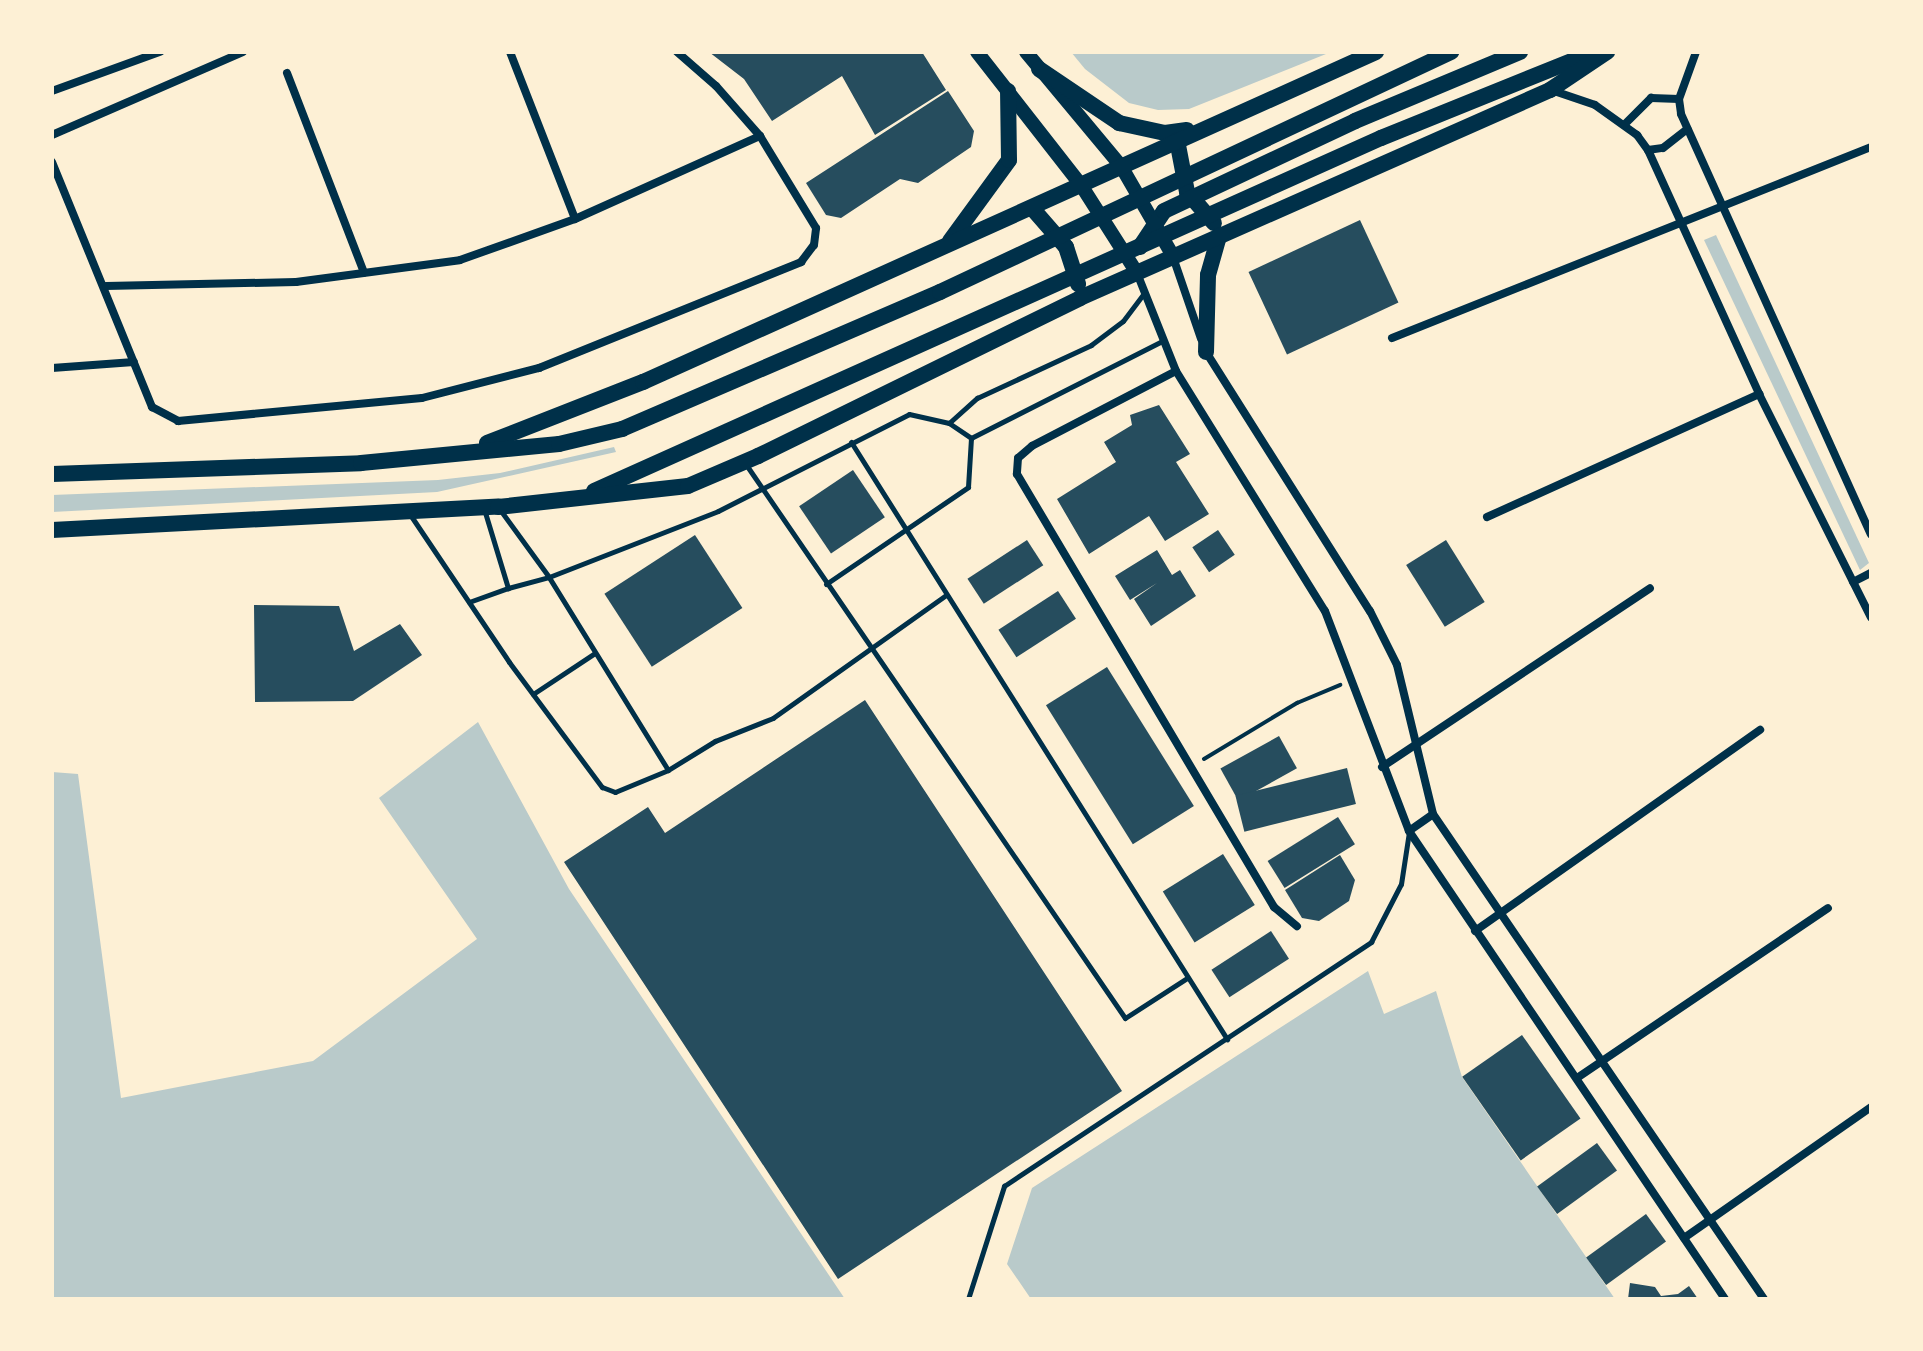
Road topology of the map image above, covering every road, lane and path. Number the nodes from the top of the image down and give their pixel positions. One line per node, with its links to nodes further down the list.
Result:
1 (160, 52): 16 (street)
2 (243, 52): 22 (street)
3 (510, 52): 32 (street)
4 (677, 52): 23 (street)
5 (977, 52): 17 (main road)
6 (1026, 52): 13 (main road)
7 (1376, 52): 20 (main road)
8 (1450, 52): 53 (main road)
9 (1520, 52): 36 (main road)
10 (1594, 52): 36 (main road)
11 (1607, 52): 15 (main road)
12 (1696, 52): 18 (street)
13 (1039, 69): 20 (main road); 28 (main road)
14 (287, 73): 38 (street)
15 (1550, 90): 19 (street); 34 (main road)
16 (52, 91)
17 (1008, 91): 29 (main road); 35 (main road)
18 (1679, 99): 19 (street); 21 (street)
19 (1625, 124): 26 (street)
20 (1204, 127): 24 (main road)
21 (1687, 129): 26 (street); 30 (street)
22 (52, 135)
23 (760, 136): 32 (street); 46 (street)
24 (1177, 140): 28 (main road); 34 (main road)
25 (1871, 147): 30 (street)
26 (1648, 150): 33 (street)
27 (52, 162): 40 (street)
28 (1121, 166): 29 (main road); 37 (main road)
29 (1081, 185): 31 (main road); 39 (main road)
30 (1720, 206): 33 (street); 63 (street)
31 (1032, 208): 35 (main road); 42 (main road)
32 (575, 219): 38 (street)
33 (1679, 220): 43 (street); 49 (street)
34 (1223, 235): 37 (main road); 45 (main road)
35 (944, 249): 53 (main road)
36 (1139, 249): 57 (main road)
37 (1173, 256): 39 (main road); 45 (street)
38 (364, 273): 40 (street)
39 (1137, 273): 41 (street); 42 (main road)
40 (106, 286): 46 (street)
41 (1146, 290): 44 (street); 50 (lane)
42 (1080, 298): 54 (main road)
43 (1392, 338)
44 (1165, 339): 48 (street); 51 (lane)
45 (1206, 352): 78 (street)
46 (134, 362): 47 (street)
47 (52, 368)
48 (1176, 371): 75 (street); 79 (street)
49 (1759, 394): 60 (street); 66 (street)
50 (949, 423): 51 (lane); 52 (lane)
51 (971, 438): 61 (lane)
52 (851, 442): 56 (lane); 61 (lane)
53 (471, 449): 55 (main road)
54 (745, 463): 56 (lane); 57 (main road)
55 (52, 474)
56 (761, 489): 65 (lane); 67 (lane)
57 (586, 494): 58 (main road)
58 (491, 507): 59 (main road); 65 (lane); 68 (lane)
59 (408, 512): 62 (main road); 71 (lane)
60 (1487, 517)
61 (904, 527): 67 (lane); 70 (lane)
62 (52, 530)
63 (1871, 534)
64 (1871, 573): 66 (street)
65 (549, 577): 68 (lane); 74 (lane)
66 (1853, 582): 72 (street)
67 (826, 584): 73 (lane)
68 (508, 588): 71 (lane)
69 (1650, 588): 78 (street)
70 (946, 595): 73 (lane); 88 (lane)
71 (469, 602): 76 (lane)
72 (1871, 618)
73 (873, 646): 81 (lane); 88 (lane)
74 (595, 653): 76 (lane); 81 (lane)
75 (1353, 680): 79 (path); 80 (street)
76 (533, 694): 81 (lane)
77 (1760, 730): 85 (street)
78 (1418, 744): 80 (street); 82 (street)
79 (1192, 766): 86 (street)
80 (1382, 767): 83 (street)
81 (668, 770)
82 (1433, 814): 83 (street); 85 (street)
83 (1409, 831): 87 (street); 89 (lane)
84 (1828, 908): 90 (street)
85 (1500, 914): 87 (street); 90 (street)
86 (1297, 926)
87 (1475, 931): 91 (street)
88 (1187, 978): 89 (lane)
89 (1227, 1039): 95 (lane)
90 (1602, 1061): 91 (street); 93 (street)
91 (1577, 1078): 94 (street)
92 (1871, 1107): 93 (street)
93 (1710, 1221): 94 (street); 97 (street)
94 (1684, 1238): 96 (street)
95 (968, 1299)
96 (1725, 1299)
97 (1764, 1299)

